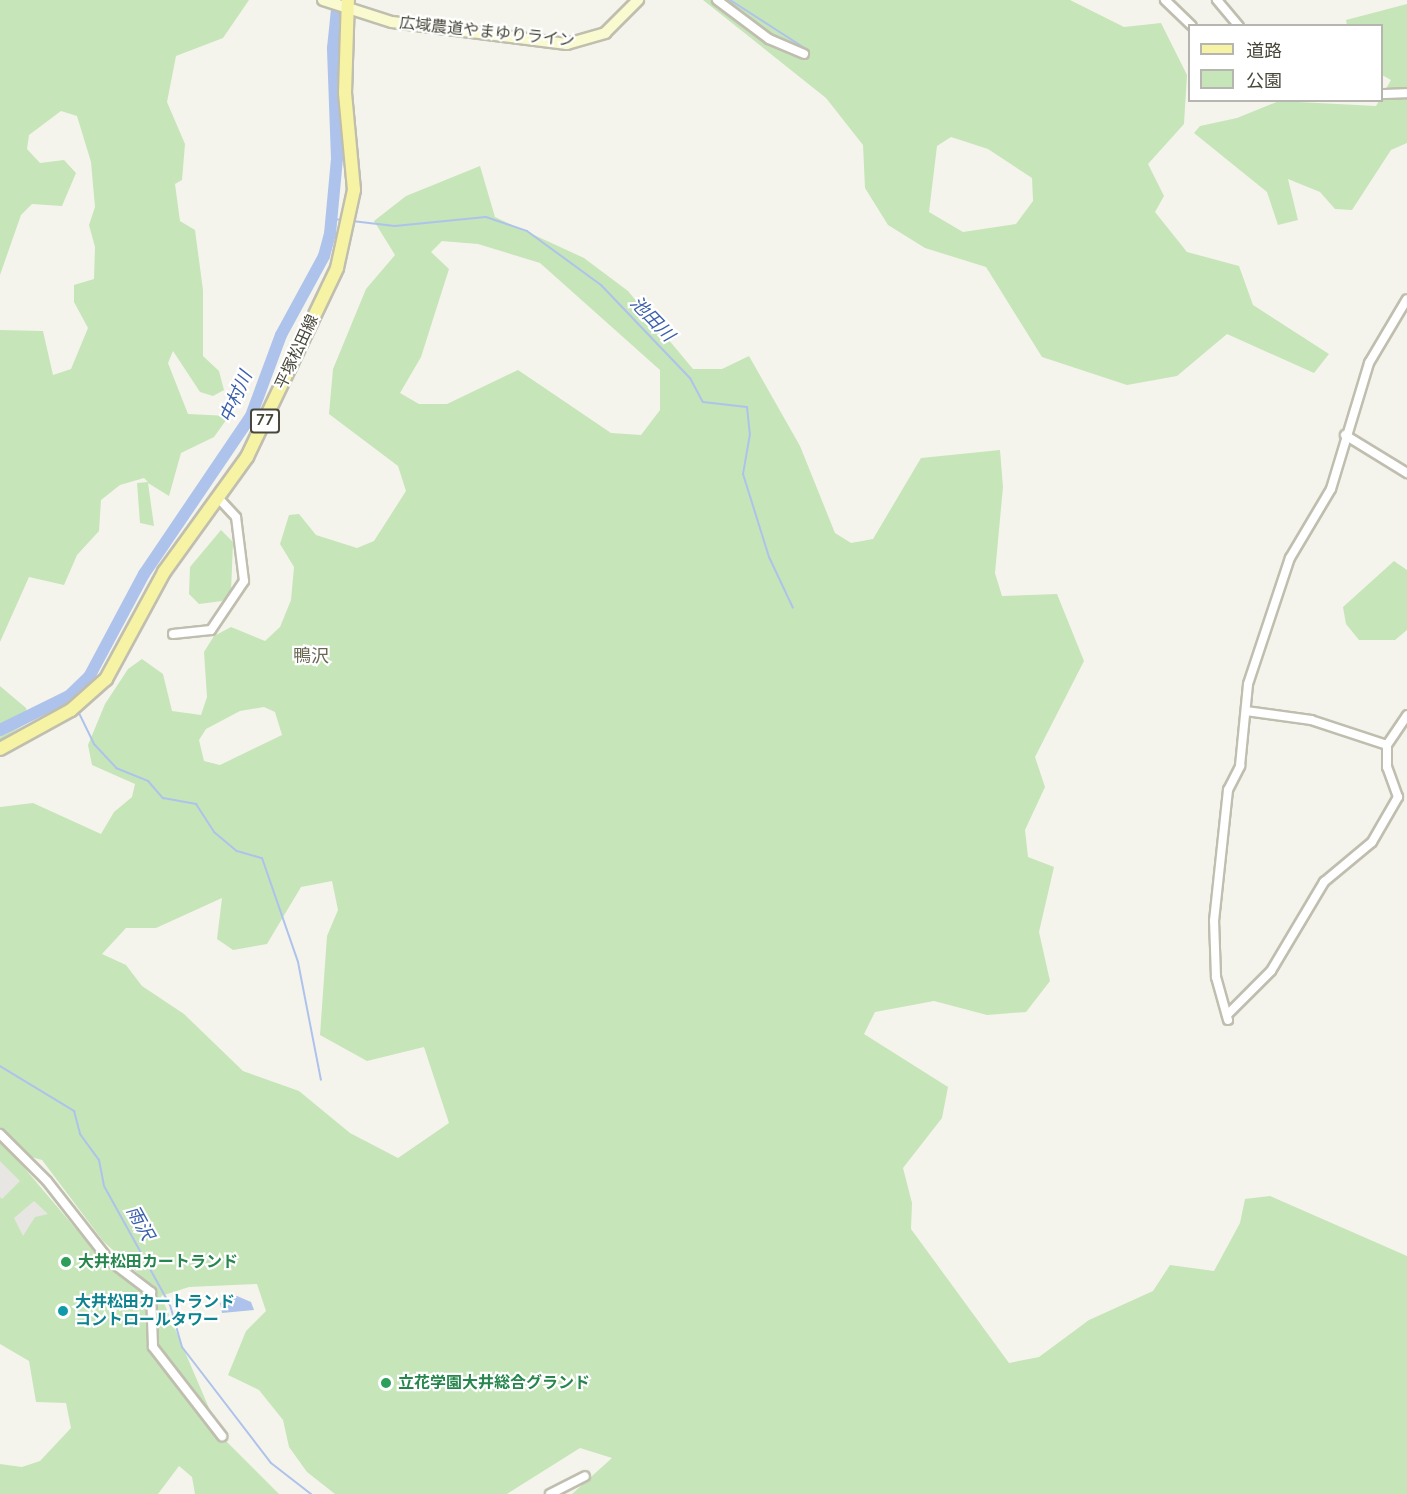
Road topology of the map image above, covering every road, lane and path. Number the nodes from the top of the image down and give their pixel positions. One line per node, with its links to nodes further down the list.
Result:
1 (323, 0): 6 (street, 広域農道やまゆりライン)
2 (638, 0): 6 (street, 広域農道やまゆりライン)
3 (717, 0): 9 (street)
4 (1165, 0): 7 (street)
5 (1217, 0): 8 (street)
6 (345, 6): 15 (main road, 平塚松田線 / 77)
7 (1190, 24)
8 (1237, 24)
9 (804, 54)
10 (1407, 93): 11 (street)
11 (1383, 94)
12 (1407, 299): 13 (street)
13 (1345, 435): 14 (street); 17 (street)
14 (1407, 473)
15 (218, 498): 16 (street); 20 (main road, 平塚松田線 / 77)
16 (173, 634)
17 (1246, 711): 19 (street); 19 (street)
18 (1407, 715): 19 (street)
19 (1387, 745)
20 (0, 748)
21 (0, 1134): 22 (street)
22 (222, 1436)
23 (585, 1476): 24 (street)
24 (550, 1494)

